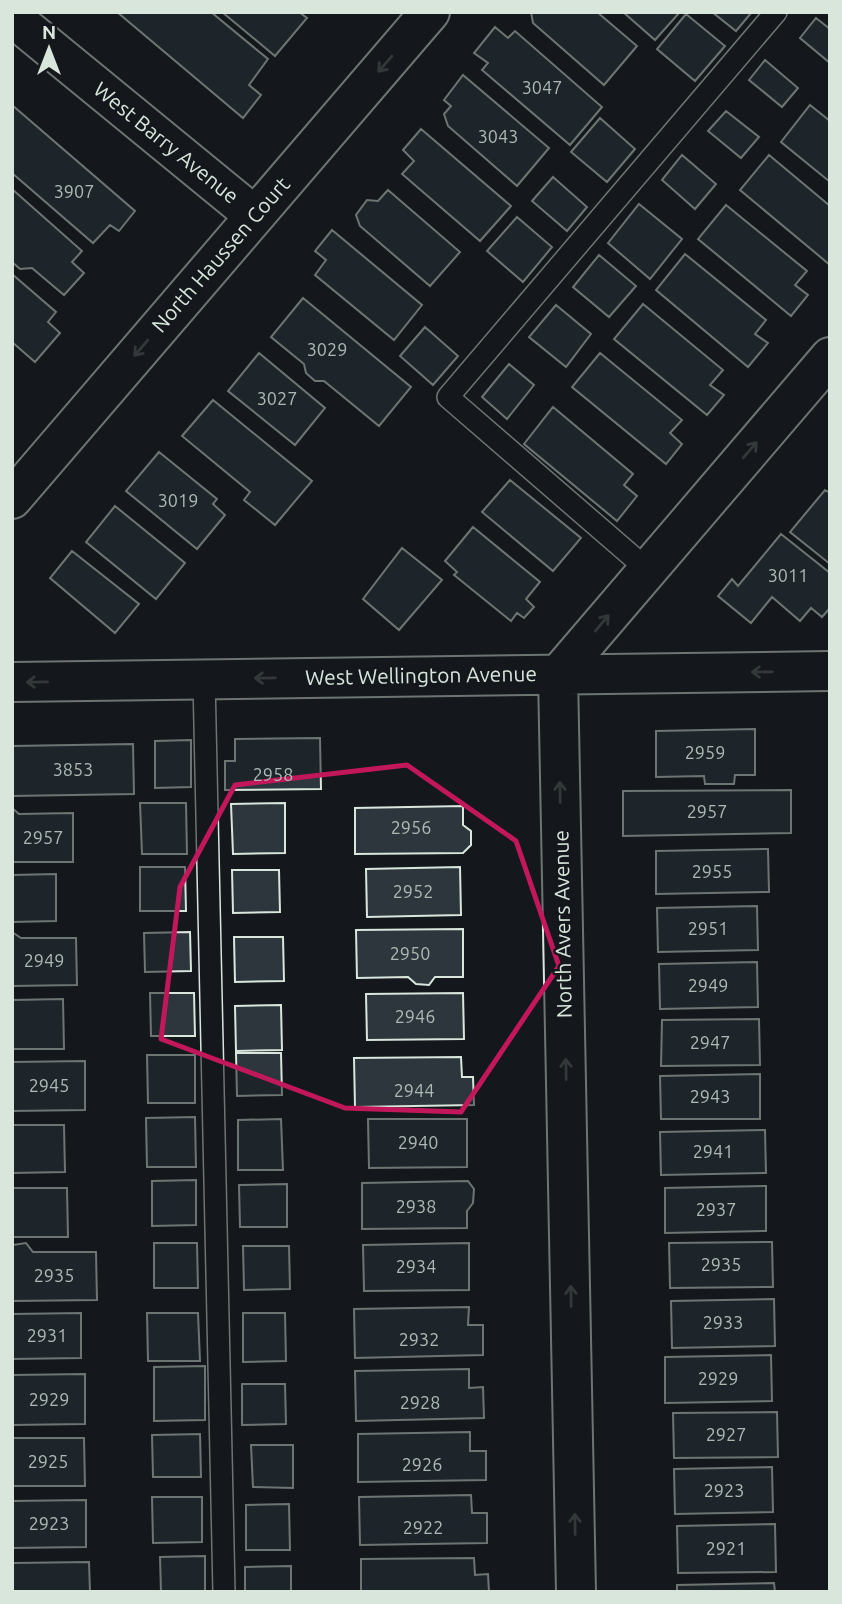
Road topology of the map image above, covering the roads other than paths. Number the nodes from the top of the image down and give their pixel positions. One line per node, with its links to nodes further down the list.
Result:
1 (430, 12): 4 (street, North Haussen Court, one-way to 4)
2 (776, 12): 7 (lane)
3 (12, 17): 4 (street, West Barry Avenue)
4 (255, 216): 6 (street, North Haussen Court, one-way to 6)
5 (830, 357): 7 (street, one-way to 5)
6 (12, 499)
7 (648, 570): 9 (street, one-way to 7)
8 (830, 671): 9 (street, West Wellington Avenue, one-way to 9)
9 (558, 675): 10 (street, West Wellington Avenue, one-way to 10); 13 (street, North Avers Avenue, one-way to 9)
10 (204, 679): 11 (street, West Wellington Avenue, one-way to 11); 12 (lane)
11 (12, 682)
12 (224, 1592)
13 (576, 1592)

